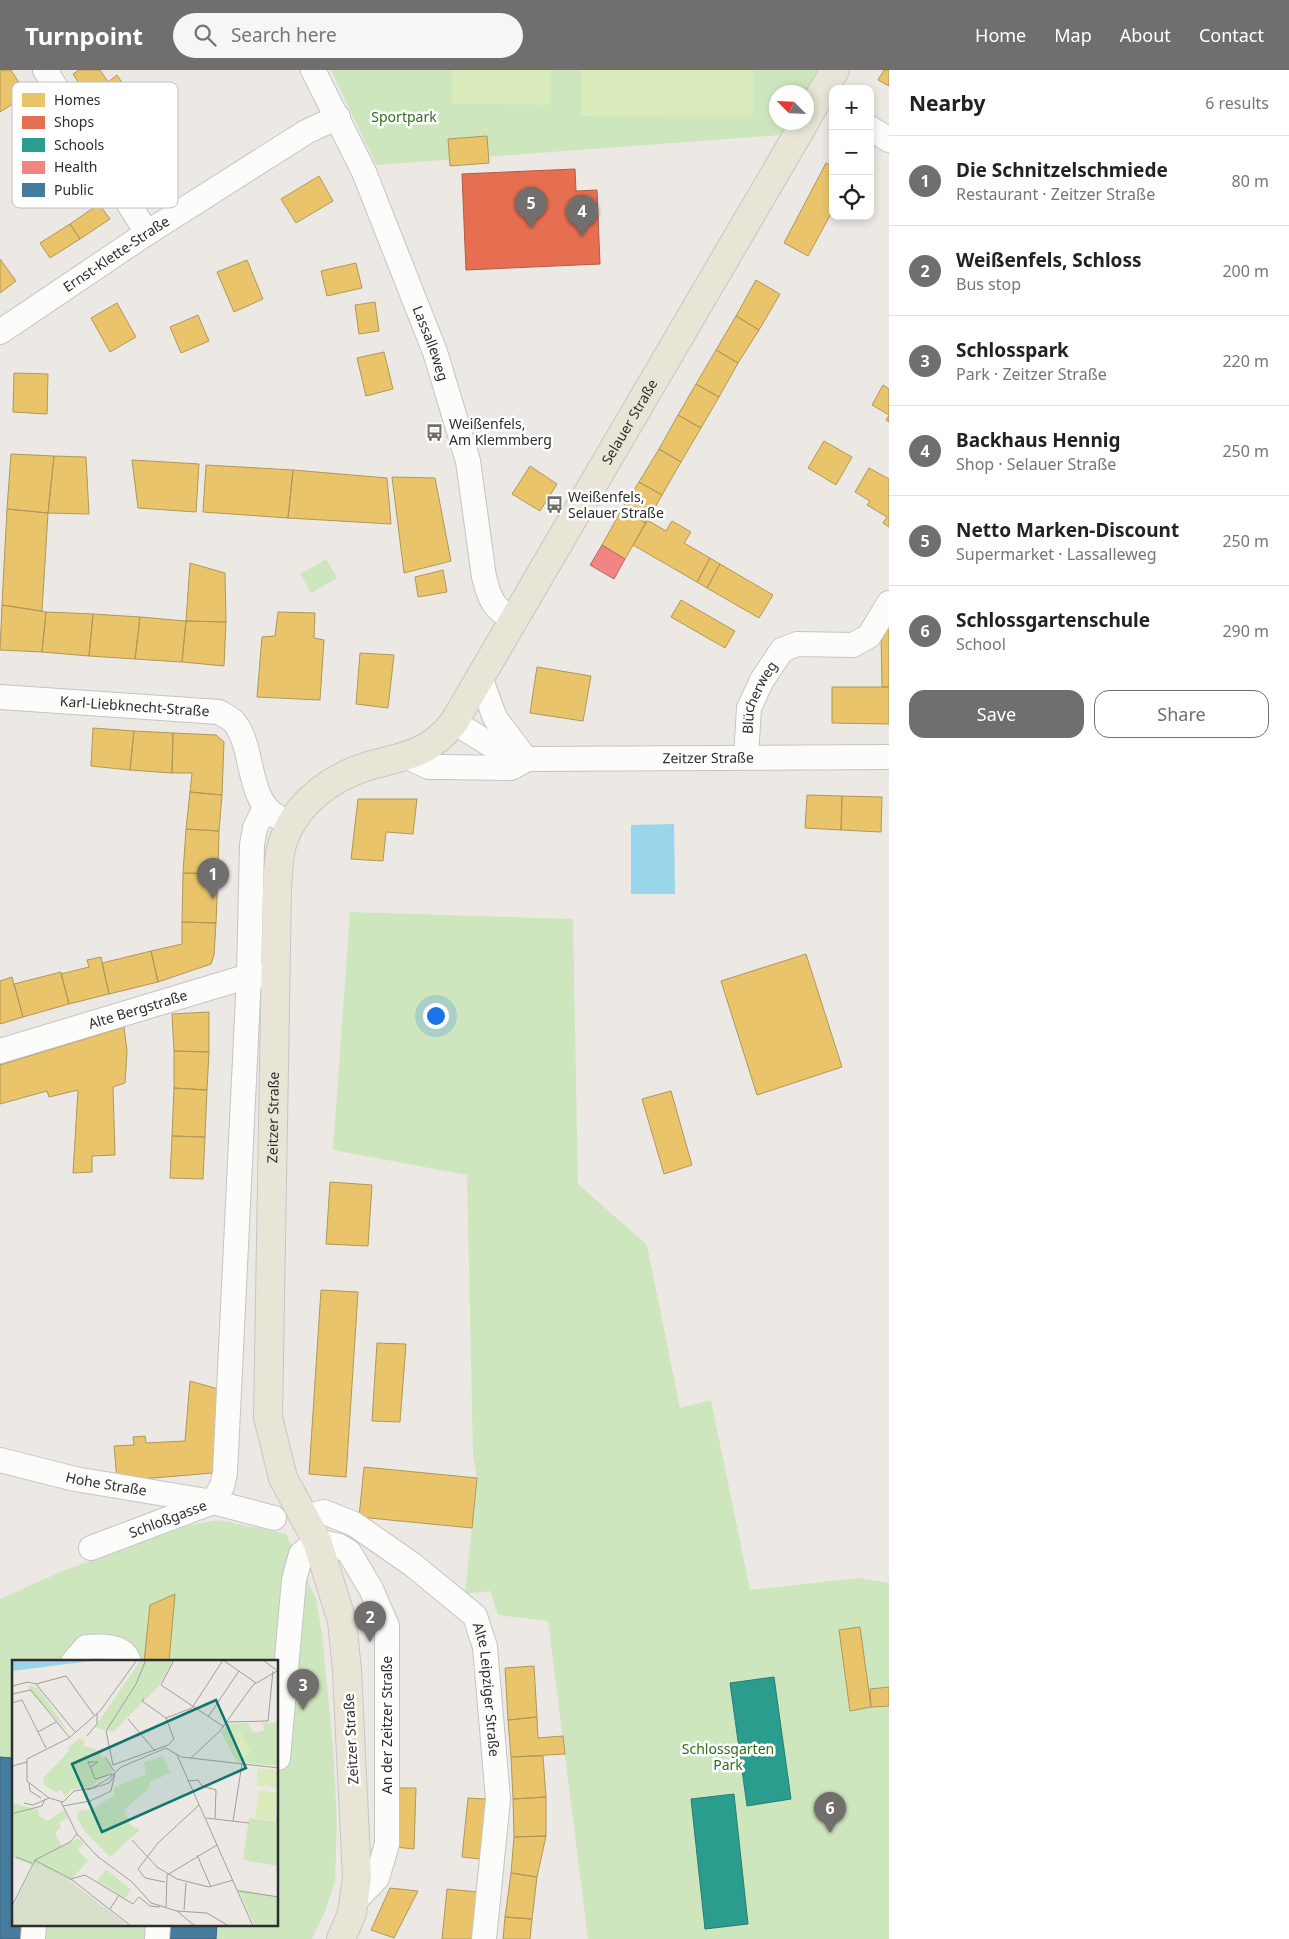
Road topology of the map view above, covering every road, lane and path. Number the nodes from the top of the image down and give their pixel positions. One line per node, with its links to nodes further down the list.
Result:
1 (45, 70): 4 (street)
2 (313, 70): 6 (street, Lassalleweg)
3 (835, 70): 5 (main road)
4 (53, 82)
5 (820, 107)
6 (338, 117): 11 (street, Ernst-Klette-Straße); 14 (street, Lassalleweg)
7 (799, 130): 14 (main road, Selauer Straße)
8 (873, 130): 9 (street)
9 (889, 140)
10 (131, 208): 11 (street)
11 (147, 233): 12 (street, Ernst-Klette-Straße)
12 (0, 332)
13 (889, 603): 19 (street, Blücherweg)
14 (514, 620): 15 (main road, Selauer Straße)
15 (480, 677): 17 (main road, Selauer Straße); 21 (street)
16 (0, 697): 22 (street, Karl-Liebknecht-Straße)
17 (454, 722): 18 (main road, Zeitzer Straße); 21 (street, Zeitzer Straße)
18 (407, 757): 21 (street, Zeitzer Straße); 23 (main road, Zeitzer Straße)
19 (746, 757): 20 (street, Zeitzer Straße); 21 (street, Zeitzer Straße)
20 (889, 757)
21 (526, 760)
22 (265, 807): 23 (street); 24 (street, Zeitzer Straße)
23 (291, 824): 25 (main road, Zeitzer Straße)
24 (249, 976): 25 (street, Alte Bergstraße); 26 (street, Alte Bergstraße); 28 (street, Zeitzer Straße)
25 (276, 976): 29 (main road, Zeitzer Straße)
26 (0, 1051)
27 (0, 1460): 28 (street, Hohe Straße)
28 (213, 1502): 30 (street, Schloßgasse); 32 (street, Schloßgasse)
29 (304, 1517): 31 (main road, Zeitzer Straße); 42 (street, Alte Leipziger Straße)
30 (274, 1518)
31 (317, 1541): 35 (street); 36 (main road, Zeitzer Straße); 36 (street, An der Zeitzer Straße)
32 (91, 1548)
33 (75, 1660): 34 (street)
34 (129, 1660)
35 (279, 1747)
36 (354, 1902): 41 (main road, Zeitzer Straße)
37 (34, 1926): 39 (street)
38 (158, 1926): 40 (street)
39 (33, 1939)
40 (157, 1939)
41 (341, 1939)
42 (484, 1939)

